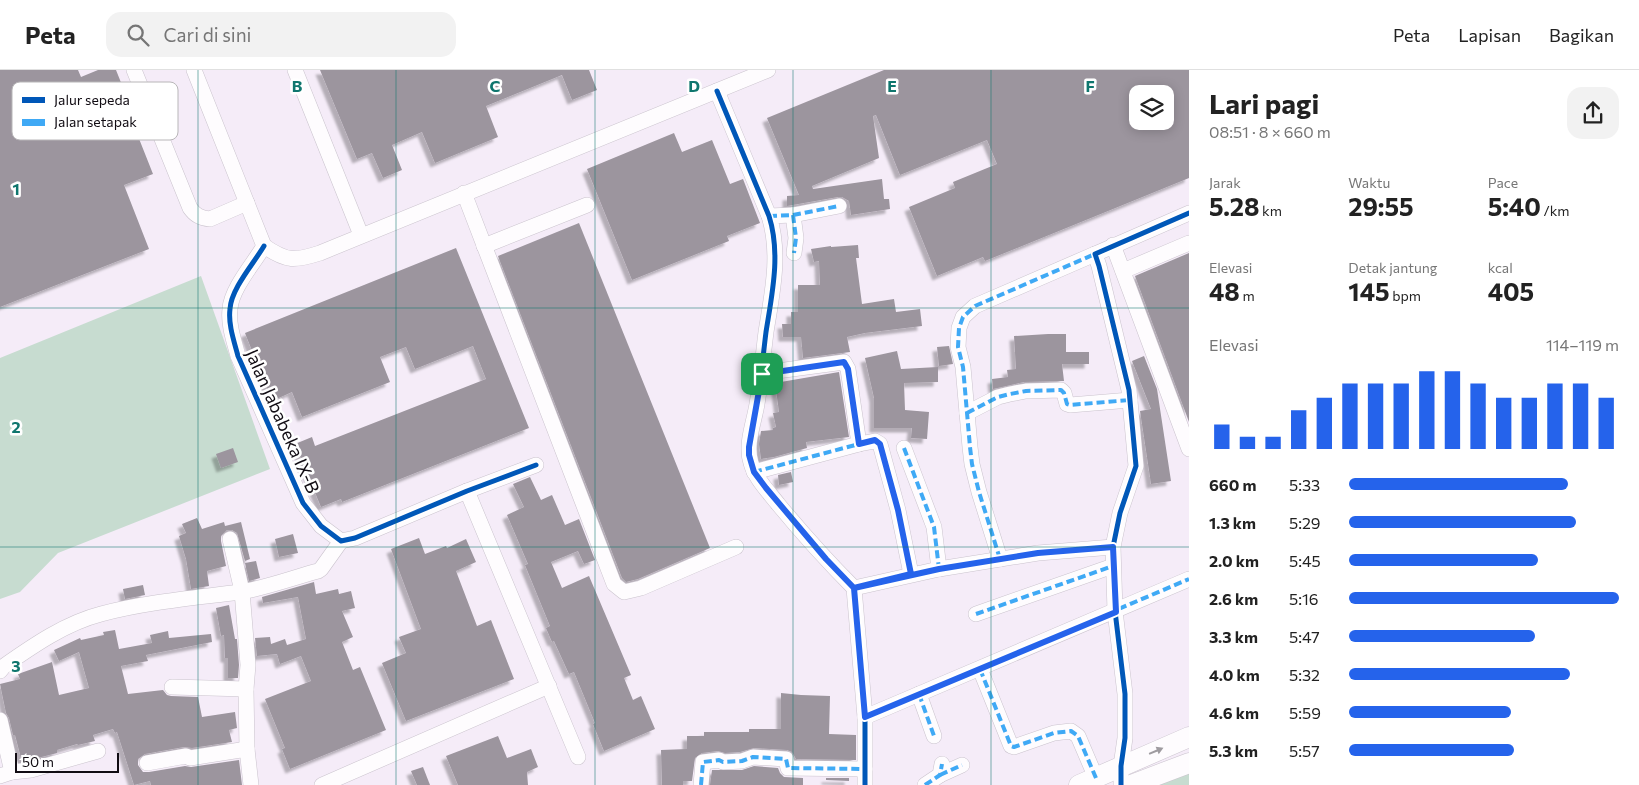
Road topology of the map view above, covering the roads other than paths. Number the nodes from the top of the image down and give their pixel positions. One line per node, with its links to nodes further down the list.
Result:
1 (134, 70): 5 (street)
2 (194, 70): 9 (street)
3 (296, 70): 15 (street)
4 (768, 70): 6 (street)
5 (139, 82)
6 (717, 91): 8 (street); 14 (street)
7 (162, 140): 9 (street)
8 (464, 193): 15 (street); 18 (street)
9 (247, 203): 17 (street)
10 (587, 205): 18 (street)
11 (839, 206): 13 (street)
12 (1189, 214): 19 (street)
13 (793, 215): 14 (street); 20 (street)
14 (769, 216): 23 (street)
15 (361, 235): 17 (street)
16 (1189, 243): 22 (street)
17 (264, 246): 33 (street, Jalan Jababeka IX-B)
18 (484, 246): 34 (street)
19 (1113, 246): 21 (street); 22 (street)
20 (794, 253)
21 (1095, 254): 24 (street); 25 (street)
22 (1123, 271): 28 (street)
23 (762, 374): 26 (street); 30 (street)
24 (1130, 400): 25 (street); 35 (street)
25 (966, 413): 36 (street)
26 (859, 444): 30 (street); 39 (street)
27 (904, 448): 38 (street)
28 (1189, 450)
29 (536, 465): 31 (street)
30 (754, 472): 41 (street)
31 (467, 491): 33 (street); 47 (street)
32 (230, 540): 42 (street)
33 (341, 541): 42 (street)
34 (736, 547)
35 (1113, 547): 36 (street); 37 (street)
36 (1000, 559): 38 (street)
37 (1114, 566): 43 (street); 44 (street)
38 (939, 569): 39 (street)
39 (911, 574): 41 (street)
40 (1189, 579): 43 (street)
41 (854, 588): 51 (street)
42 (242, 591): 46 (street); 49 (street)
43 (1116, 612): 45 (street); 63 (street)
44 (976, 614)
45 (980, 668): 50 (street); 64 (street)
46 (0, 670)
47 (549, 686): 57 (street); 66 (street)
48 (172, 687): 49 (street)
49 (246, 689): 55 (street)
50 (919, 694): 51 (street); 53 (street)
51 (865, 717): 61 (street)
52 (0, 720): 62 (street)
53 (934, 736)
54 (1189, 737): 63 (main road, one-way to 54)
55 (247, 748): 58 (street); 65 (street)
56 (98, 751): 62 (street)
57 (578, 757)
58 (147, 763)
59 (1189, 763): 70 (main road)
60 (962, 765): 69 (street)
61 (865, 768): 67 (street); 68 (street)
62 (6, 774)
63 (1121, 775): 64 (main road)
64 (1088, 781)
65 (252, 785)
66 (322, 785)
67 (701, 785)
68 (866, 785)
69 (925, 785)
70 (1131, 785)

